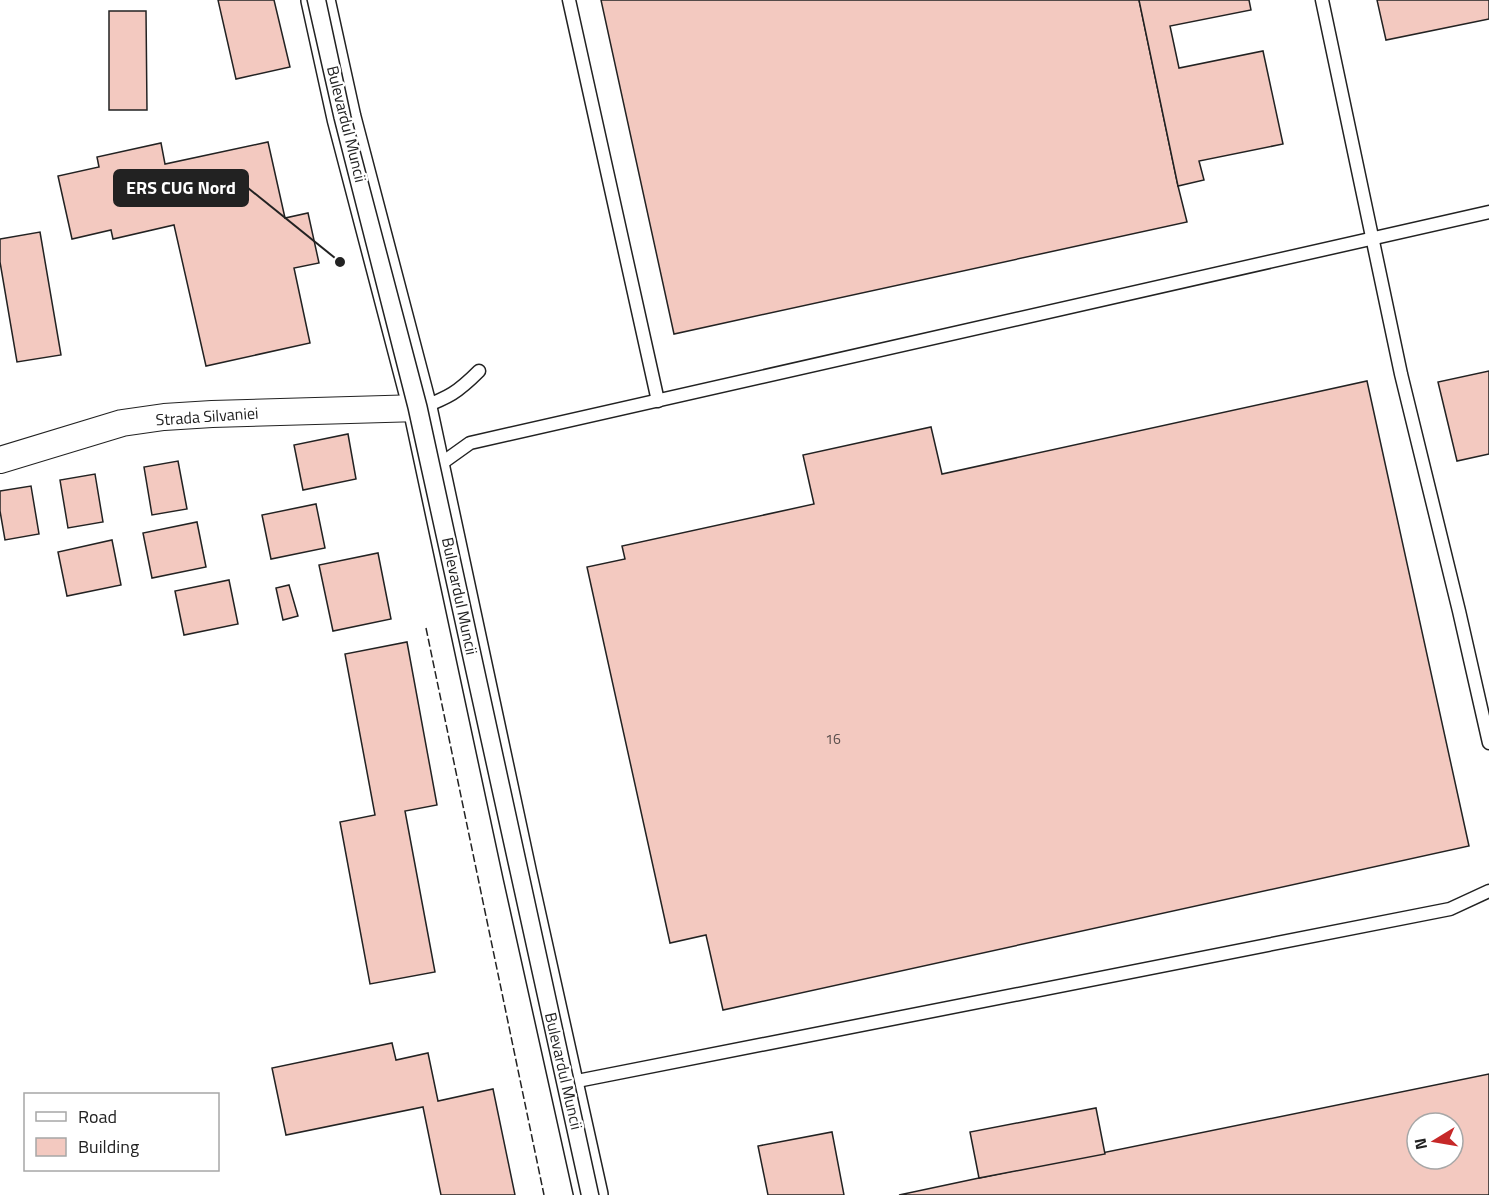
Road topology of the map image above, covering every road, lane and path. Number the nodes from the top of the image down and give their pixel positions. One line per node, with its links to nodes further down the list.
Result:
1 (318, 0): 8 (main road, Bulevardul Muncii)
2 (569, 0): 7 (lane)
3 (1322, 0): 5 (lane)
4 (1489, 212): 5 (lane)
5 (1373, 240): 7 (lane); 11 (lane)
6 (479, 371): 8 (lane)
7 (658, 401): 10 (lane)
8 (420, 408): 9 (street, Strada Silvaniei); 10 (main road, Bulevardul Muncii)
9 (0, 460)
10 (433, 470): 13 (main road, Bulevardul Muncii)
11 (1489, 744)
12 (1489, 891): 13 (lane)
13 (567, 1083): 14 (main road, Bulevardul Muncii)
14 (591, 1195)

